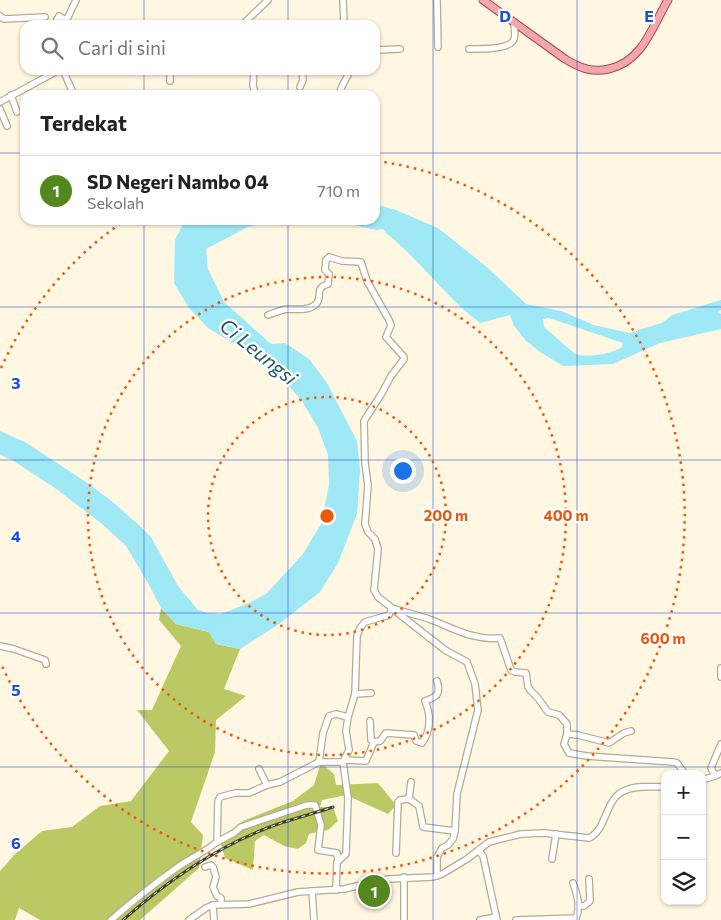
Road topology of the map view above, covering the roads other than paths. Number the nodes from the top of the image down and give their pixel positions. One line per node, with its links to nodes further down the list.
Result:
1 (76, 0): 9 (street)
2 (268, 0): 10 (street)
3 (343, 0): 11 (street)
4 (437, 0): 13 (street)
5 (484, 0): 12 (main road)
6 (668, 0): 12 (main road)
7 (0, 16): 8 (street)
8 (45, 17)
9 (57, 20)
10 (247, 20)
11 (344, 20)
12 (514, 23): 14 (street)
13 (438, 47)
14 (469, 49)
15 (380, 50): 16 (street)
16 (400, 50)
17 (49, 75): 26 (street)
18 (65, 75): 27 (street)
19 (170, 75): 23 (street)
20 (254, 75): 28 (street)
21 (302, 75): 24 (street)
22 (348, 75): 29 (street)
23 (170, 81)
24 (300, 87)
25 (20, 90): 30 (street)
26 (21, 90)
27 (72, 90)
28 (254, 90)
29 (341, 90)
30 (11, 95): 31 (street); 33 (street)
31 (0, 102)
32 (0, 109): 34 (street)
33 (18, 112)
34 (7, 126)
35 (268, 315): 36 (street)
36 (392, 608): 43 (street); 47 (street); 60 (street)
37 (0, 646): 38 (street)
38 (46, 664)
39 (721, 668): 40 (street)
40 (721, 677)
41 (437, 681): 48 (street)
42 (370, 693): 43 (street)
43 (355, 694): 44 (street)
44 (348, 717): 50 (street); 51 (street)
45 (370, 720): 48 (street)
46 (631, 731): 47 (street)
47 (567, 734): 53 (street)
48 (374, 742): 50 (street)
49 (721, 744): 54 (street)
50 (344, 761): 51 (street); 66 (street)
51 (319, 762): 57 (street)
52 (259, 769): 57 (street)
53 (682, 770)
54 (718, 775): 55 (street)
55 (706, 779)
56 (411, 782): 59 (street)
57 (267, 785): 62 (street)
58 (661, 787): 61 (street)
59 (409, 799): 60 (street); 64 (street)
60 (455, 831): 68 (street)
61 (556, 834): 63 (street); 65 (street)
62 (217, 842): 66 (street); 79 (street)
63 (479, 851): 68 (street); 77 (street)
64 (396, 853)
65 (552, 858)
66 (338, 861): 73 (street)
67 (205, 867): 74 (street)
68 (437, 876): 69 (street)
69 (404, 877): 73 (street); 83 (street)
70 (589, 879): 76 (street)
71 (573, 883): 76 (street)
72 (312, 890): 73 (street); 74 (street); 82 (street)
73 (336, 890)
74 (221, 904): 75 (street)
75 (213, 906): 80 (street); 81 (street)
76 (578, 906): 78 (street)
77 (496, 919): 84 (street)
78 (541, 919): 85 (street)
79 (111, 920)
80 (189, 920)
81 (214, 920)
82 (314, 920)
83 (404, 920)
84 (480, 920)
85 (516, 920)

